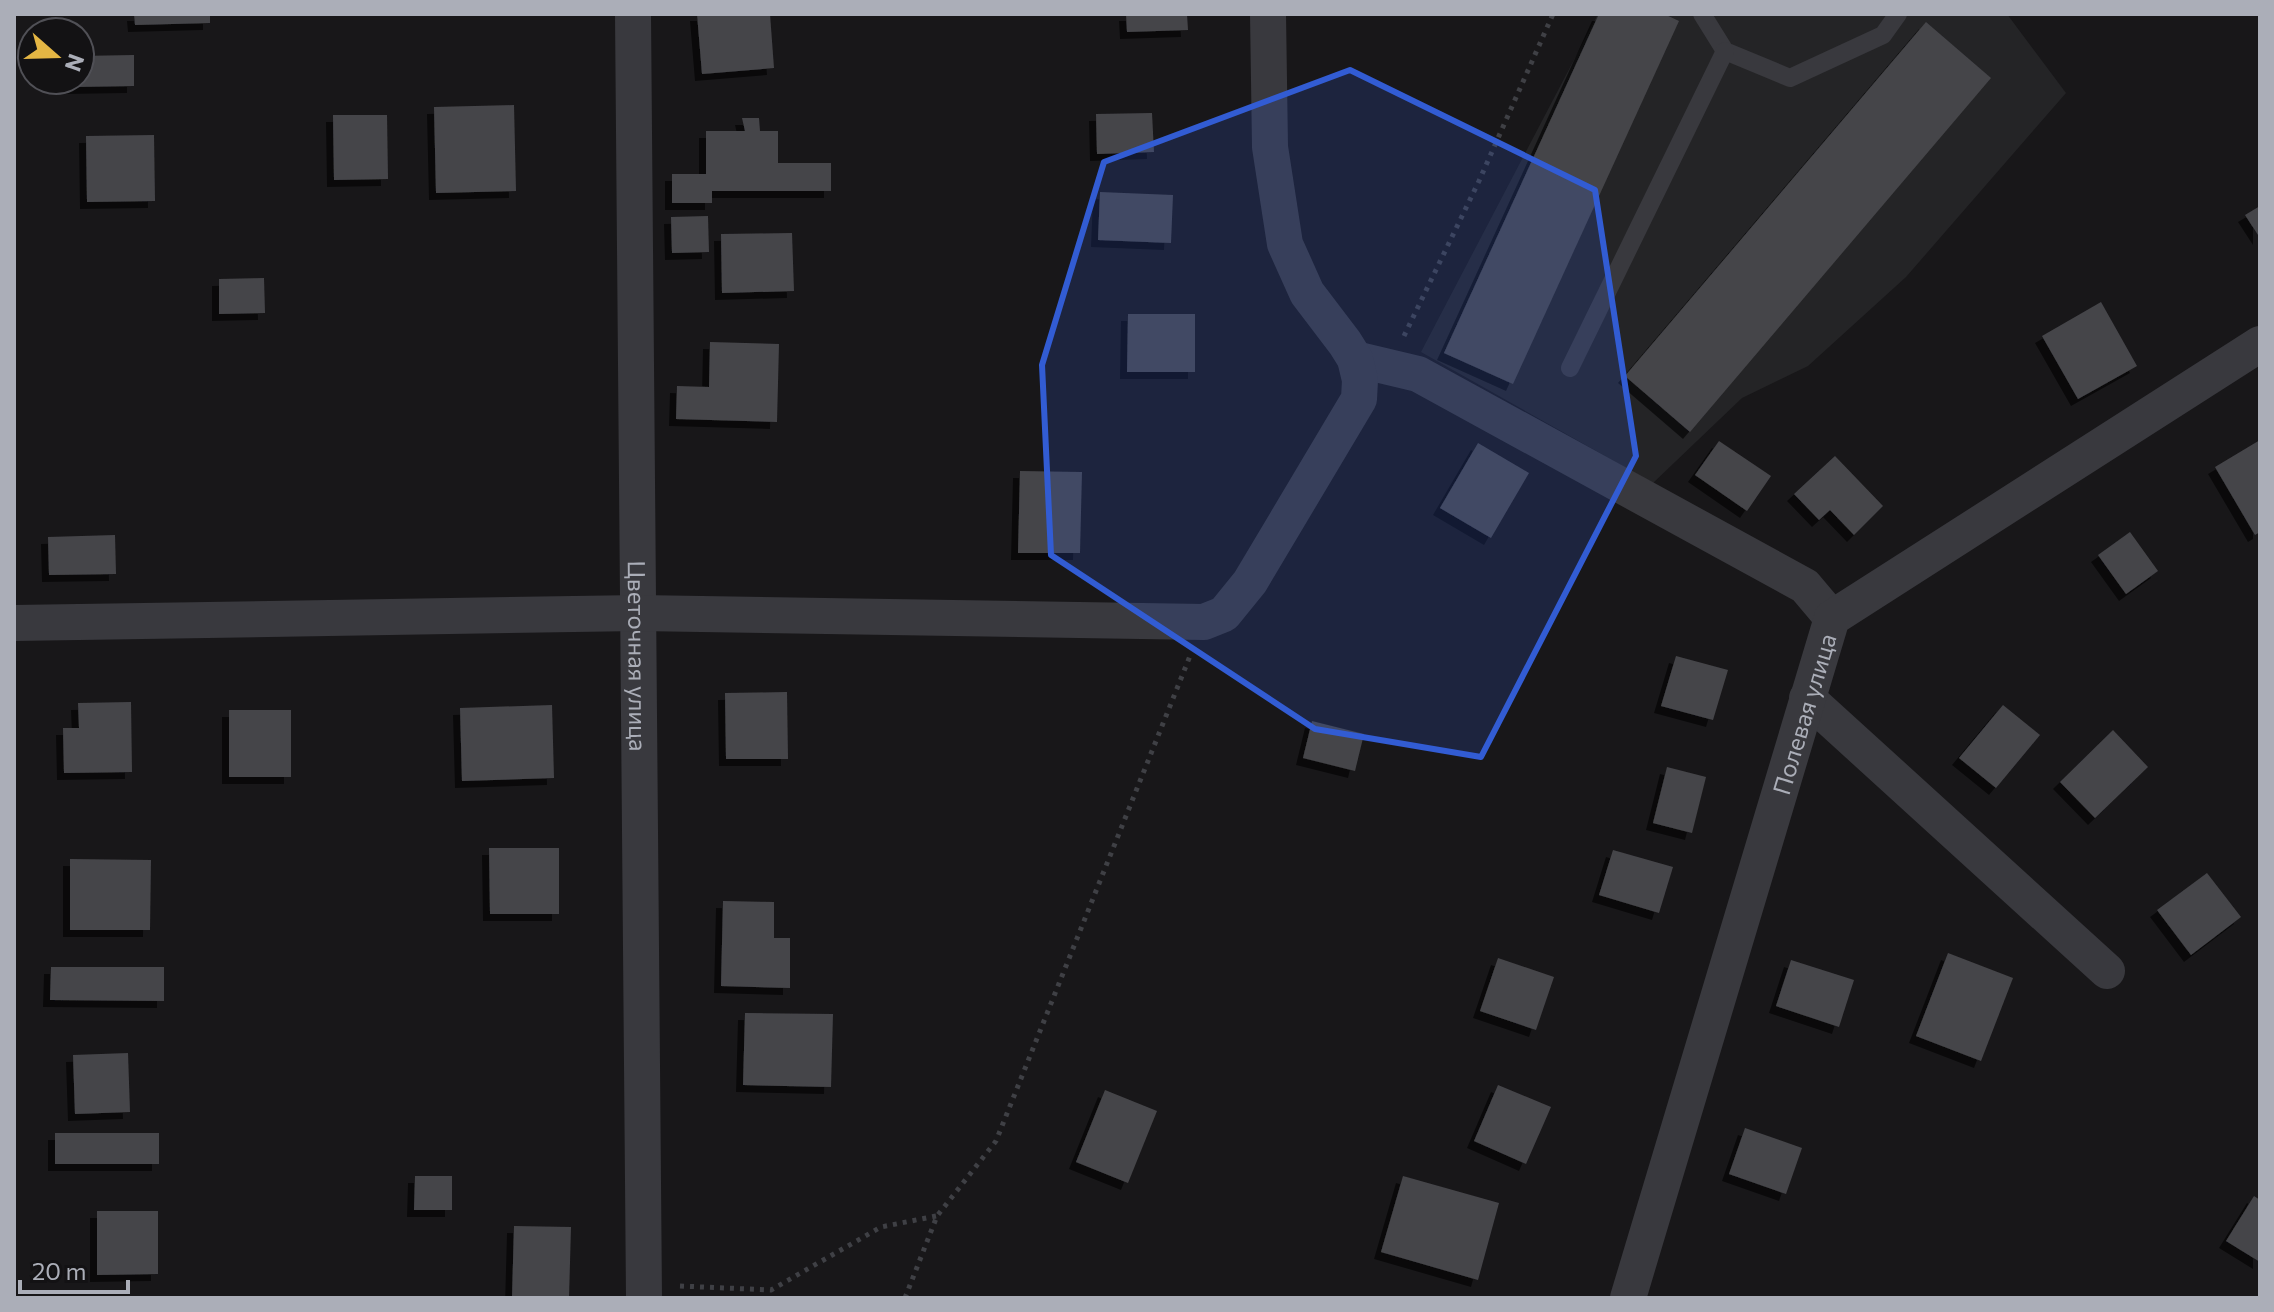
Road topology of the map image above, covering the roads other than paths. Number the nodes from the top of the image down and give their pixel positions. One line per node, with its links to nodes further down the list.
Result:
1 (633, 14): 9 (street, Цветочная улица)
2 (1268, 14): 7 (street)
3 (1702, 14): 5 (lane)
4 (1898, 14): 5 (lane)
5 (1725, 51): 8 (lane)
6 (2260, 344): 10 (street, Полевая улица)
7 (1355, 359): 9 (street); 10 (street)
8 (1570, 368)
9 (639, 613): 11 (street); 14 (street, Цветочная улица)
10 (1832, 618): 12 (street, Полевая улица)
11 (14, 623)
12 (1807, 698): 13 (street); 15 (street, Полевая улица)
13 (2107, 971)
14 (643, 1284)
15 (1628, 1298)

